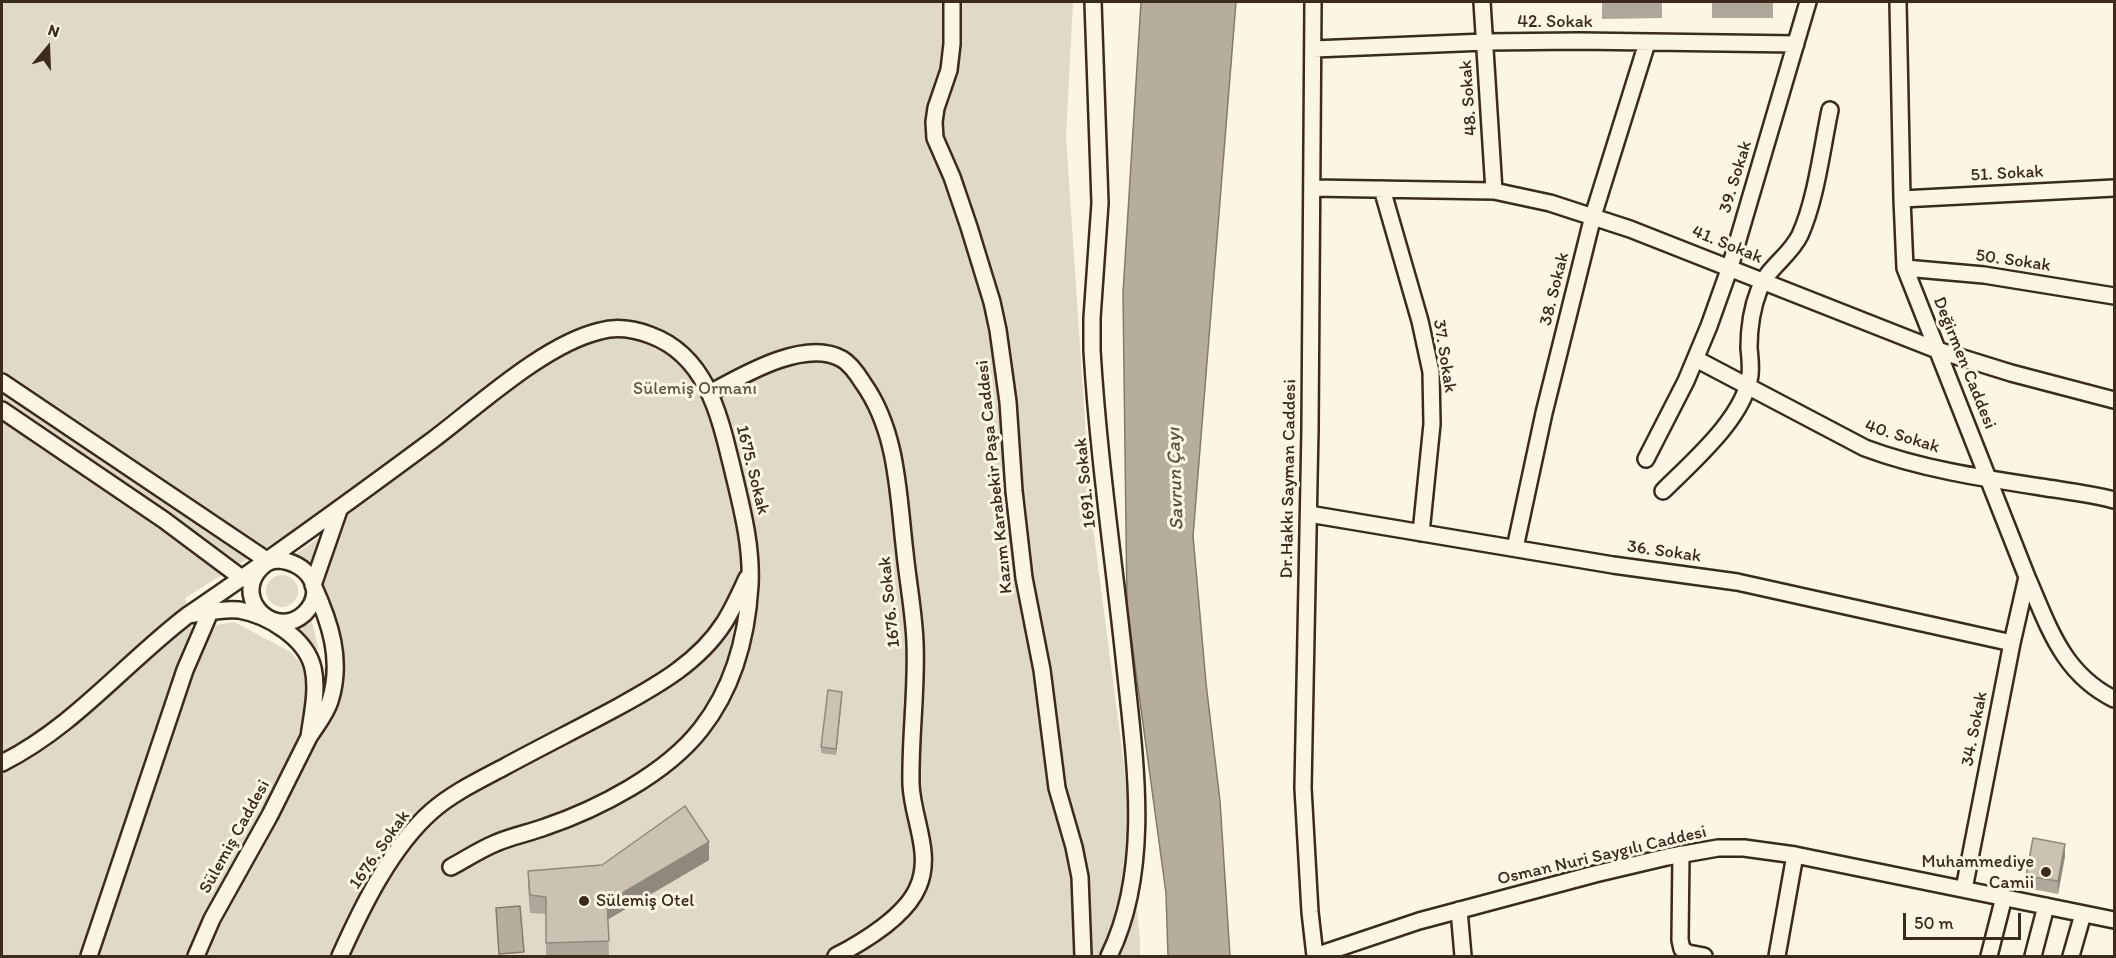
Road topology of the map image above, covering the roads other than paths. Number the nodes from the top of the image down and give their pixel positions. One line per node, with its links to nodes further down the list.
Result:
1 (952, 2): 63 (street, Kazım Karabekir Paşa Caddesi)
2 (1093, 2): 64 (street, 1691. Sokak)
3 (1313, 2): 10 (street, Dr.Hakkı Sayman Caddesi)
4 (1482, 2): 7 (street, 48. Sokak)
5 (1809, 2): 9 (street, 39. Sokak)
6 (1898, 2): 16 (street, Değirmen Caddesi)
7 (1485, 42): 8 (street, 42. Sokak); 10 (street, 42. Sokak); 15 (street, 48. Sokak)
8 (1647, 43): 9 (street, 42. Sokak); 17 (street, 38. Sokak)
9 (1796, 44): 18 (street, 39. Sokak)
10 (1314, 49): 12 (street, Dr.Hakkı Sayman Caddesi)
11 (1830, 110): 20 (street)
12 (1312, 188): 14 (street, 41. Sokak); 34 (street, Dr.Hakkı Sayman Caddesi)
13 (2115, 188): 16 (street, 51. Sokak)
14 (1382, 189): 15 (street, 41. Sokak); 35 (street, 37. Sokak)
15 (1494, 191): 17 (street, 41. Sokak)
16 (1902, 199): 19 (street, Değirmen Caddesi)
17 (1593, 216): 18 (street, 41. Sokak); 36 (street, 38. Sokak)
18 (1730, 267): 20 (street, 41. Sokak); 23 (street, 39. Sokak)
19 (1905, 268): 21 (street, 50. Sokak); 22 (street, Değirmen Caddesi)
20 (1763, 280): 22 (street, 41. Sokak); 25 (street)
21 (2115, 296)
22 (1937, 350): 27 (street, 41. Sokak); 30 (street, Değirmen Caddesi)
23 (1696, 359): 25 (street, 40. Sokak); 29 (street, 39. Sokak)
24 (2, 382): 37 (street)
25 (1748, 386): 30 (street, 40. Sokak); 31 (street)
26 (710, 393): 33 (street, 1675. Sokak); 38 (street, 1675. Sokak); 62 (street, 1676. Sokak)
27 (2115, 400)
28 (2, 410): 40 (street)
29 (1646, 459)
30 (1989, 479): 32 (street, 40. Sokak); 39 (street, Değirmen Caddesi)
31 (1663, 491)
32 (2115, 500)
33 (339, 510): 37 (street, 1675. Sokak); 41 (street)
34 (1309, 514): 35 (street, 36. Sokak); 58 (street, Dr.Hakkı Sayman Caddesi)
35 (1421, 533): 36 (street, 36. Sokak)
36 (1515, 548): 45 (street, 36. Sokak)
37 (268, 561): 40 (street, 1675. Sokak); 41 (street); 44 (street)
38 (750, 570): 51 (street, 1675. Sokak); 61 (street, 1676. Sokak)
39 (2027, 577): 45 (street, 34. Sokak); 46 (street, Değirmen Caddesi)
40 (243, 579): 43 (street, 1675. Sokak)
41 (313, 585): 44 (street); 47 (street, Sülemiş Caddesi)
42 (210, 612): 43 (street); 44 (street); 59 (street)
43 (189, 615): 48 (street)
44 (265, 617): 47 (street)
45 (2012, 643): 52 (street, 34. Sokak)
46 (2115, 699)
47 (309, 737): 60 (street, Sülemiş Caddesi)
48 (2, 763)
49 (1681, 854): 50 (street, Osman Nuri Saygılı Caddesi); 55 (street, Osman Nuri Saygılı Caddesi); 66 (street)
50 (1795, 855): 52 (street, Osman Nuri Saygılı Caddesi); 67 (street)
51 (451, 867)
52 (1964, 889): 53 (street, Osman Nuri Saygılı Caddesi)
53 (2004, 897): 54 (street, Osman Nuri Saygılı Caddesi); 68 (street)
54 (2046, 906): 56 (street, Osman Nuri Saygılı Caddesi); 69 (street)
55 (1459, 910): 58 (street, Osman Nuri Saygılı Caddesi); 65 (street)
56 (2083, 914): 57 (street, Osman Nuri Saygılı Caddesi); 70 (street)
57 (2115, 920)
58 (1315, 956)
59 (89, 957)
60 (196, 957)
61 (340, 957)
62 (836, 957)
63 (1083, 957)
64 (1109, 957)
65 (1463, 957)
66 (1704, 957)
67 (1777, 957)
68 (1989, 957)
69 (2033, 957)
70 (2071, 957)

